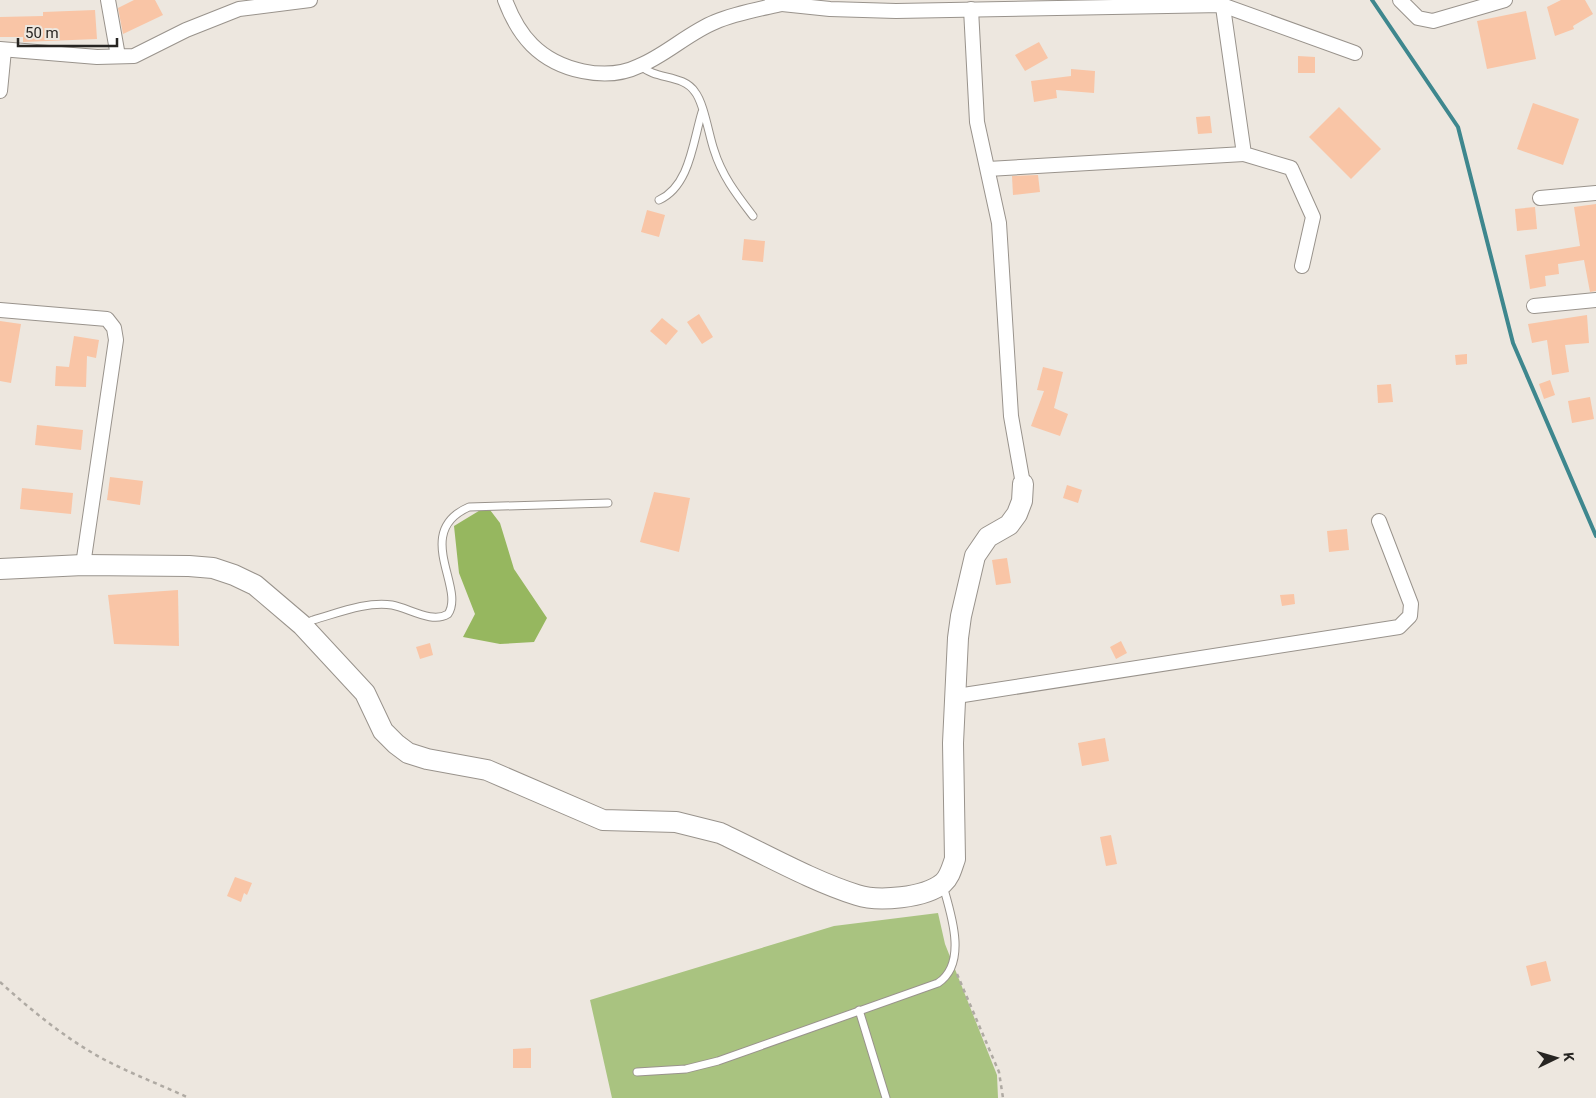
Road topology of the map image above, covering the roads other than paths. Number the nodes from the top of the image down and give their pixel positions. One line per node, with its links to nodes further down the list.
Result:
1 (108, 0): 12 (street)
2 (310, 0): 12 (street)
3 (504, 0): 13 (street)
4 (1400, 0): 5 (street)
5 (1505, 0)
6 (777, 2): 8 (street); 13 (street)
7 (1222, 2): 9 (street); 11 (street); 16 (street)
8 (830, 4): 9 (street)
9 (971, 9): 17 (street)
10 (2, 50): 12 (street); 14 (street)
11 (1354, 53)
12 (118, 56)
13 (641, 66): 15 (lane)
14 (0, 91)
15 (702, 112): 20 (lane); 21 (lane)
16 (1244, 154): 17 (street); 22 (street)
17 (988, 169): 26 (street)
18 (1596, 193): 19 (street)
19 (1540, 198)
20 (658, 200)
21 (753, 216)
22 (1302, 266)
23 (1596, 300): 24 (street)
24 (1534, 306)
25 (0, 310): 29 (street)
26 (1023, 484): 32 (street)
27 (608, 503): 31 (lane)
28 (1378, 521): 32 (street)
29 (83, 565): 30 (street); 31 (street)
30 (0, 569)
31 (302, 625): 33 (street)
32 (957, 696): 33 (street)
33 (942, 883): 34 (lane)
34 (860, 1010): 35 (lane); 36 (lane)
35 (637, 1072)
36 (886, 1098)

